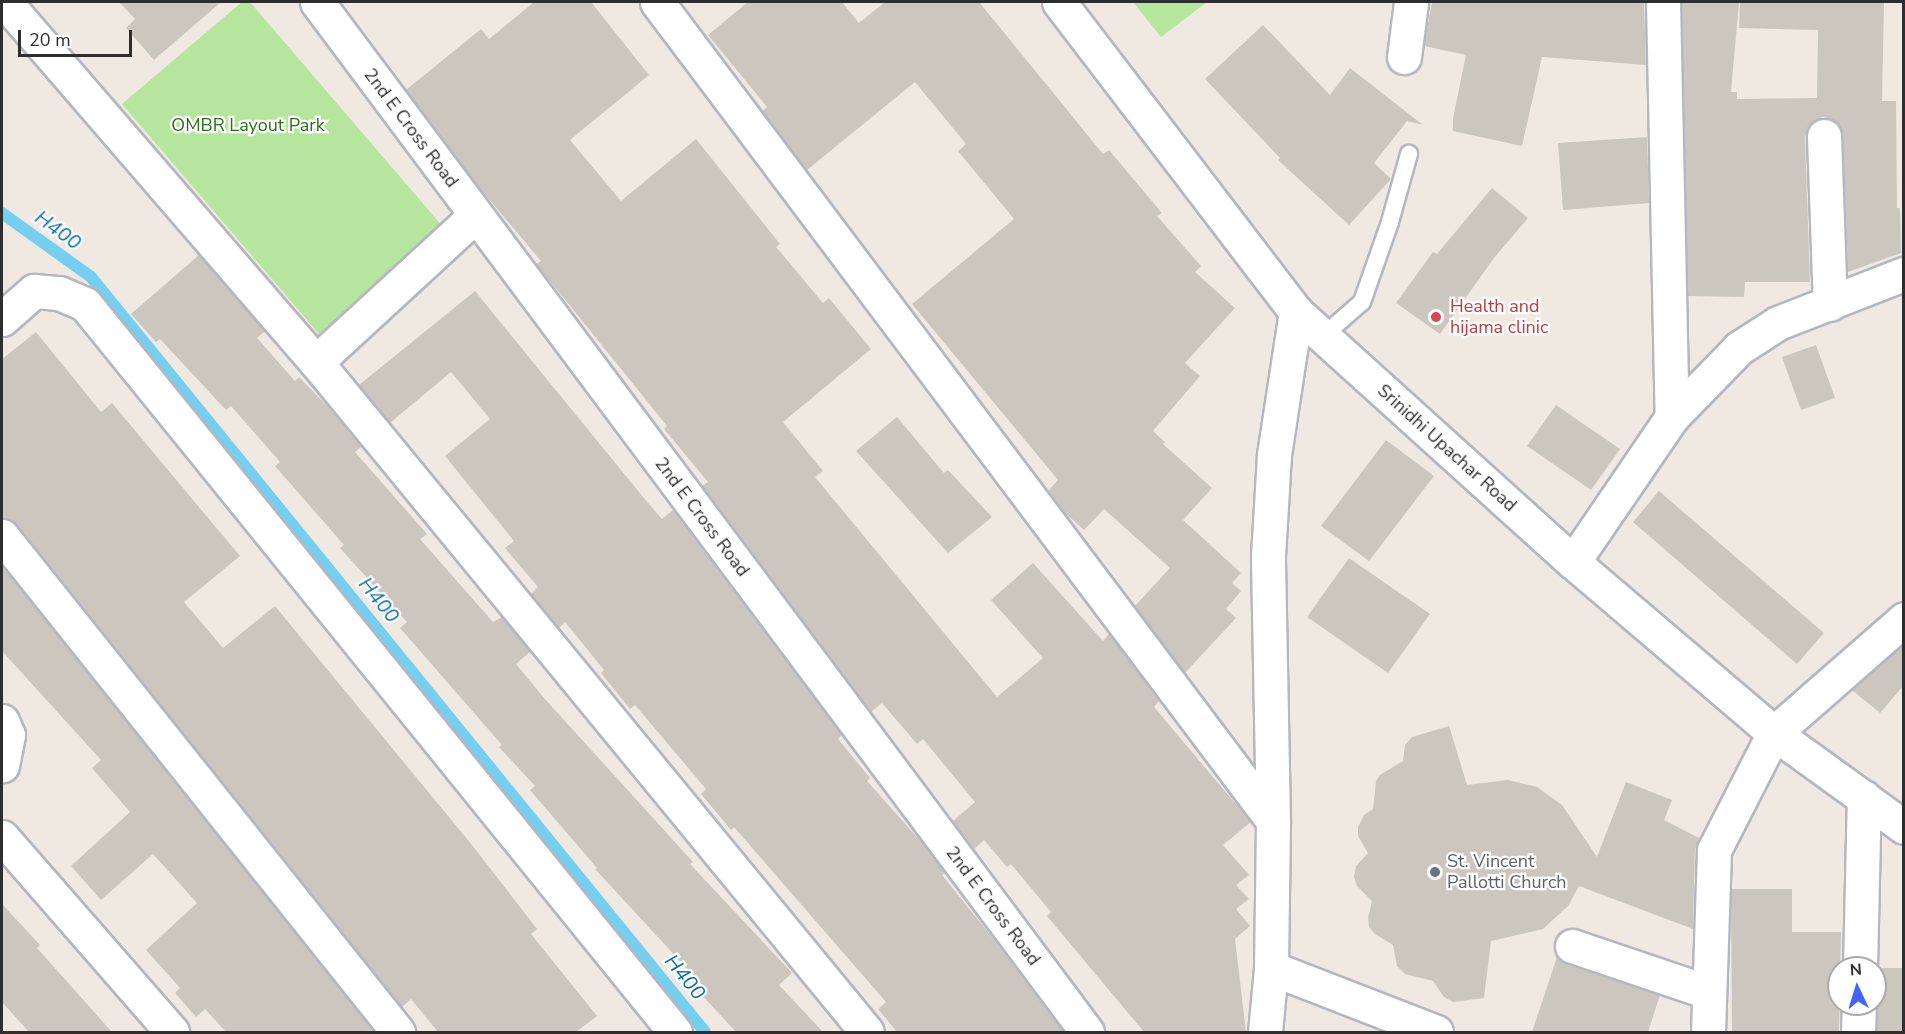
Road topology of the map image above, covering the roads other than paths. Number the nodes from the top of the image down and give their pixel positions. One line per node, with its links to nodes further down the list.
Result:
1 (5, 2): 16 (street)
2 (317, 2): 10 (street, 2nd E Cross Road)
3 (657, 2): 25 (street)
4 (1059, 2): 13 (street, Srinidhi Upachar Road)
5 (1411, 2): 7 (street)
6 (1663, 2): 17 (street)
7 (1404, 57)
8 (1824, 136): 12 (street)
9 (1409, 154): 15 (lane)
10 (476, 215): 16 (street); 37 (street, 2nd E Cross Road)
11 (1904, 274): 12 (street)
12 (1830, 304): 17 (street)
13 (1296, 312): 15 (street, Srinidhi Upachar Road); 25 (street)
14 (2, 319): 35 (street)
15 (1323, 336): 19 (street, Srinidhi Upachar Road)
16 (316, 362): 36 (street)
17 (1672, 417): 19 (street)
18 (2, 536): 34 (street)
19 (1573, 562): 22 (street, Srinidhi Upachar Road)
20 (1904, 619): 22 (street)
21 (2, 720): 23 (street)
22 (1774, 733): 24 (street, Srinidhi Upachar Road); 31 (street)
23 (2, 765)
24 (1864, 797): 26 (street, Srinidhi Upachar Road); 29 (street)
25 (1273, 821): 30 (street)
26 (1904, 827)
27 (2, 837): 33 (street)
28 (1572, 946): 31 (street)
29 (1860, 956)
30 (1271, 968): 38 (street); 39 (street)
31 (1708, 992): 40 (street)
32 (1859, 1016): 41 (street)
33 (171, 1032)
34 (398, 1032)
35 (675, 1032)
36 (867, 1032)
37 (1087, 1032)
38 (1266, 1032)
39 (1436, 1032)
40 (1708, 1032)
41 (1858, 1032)

